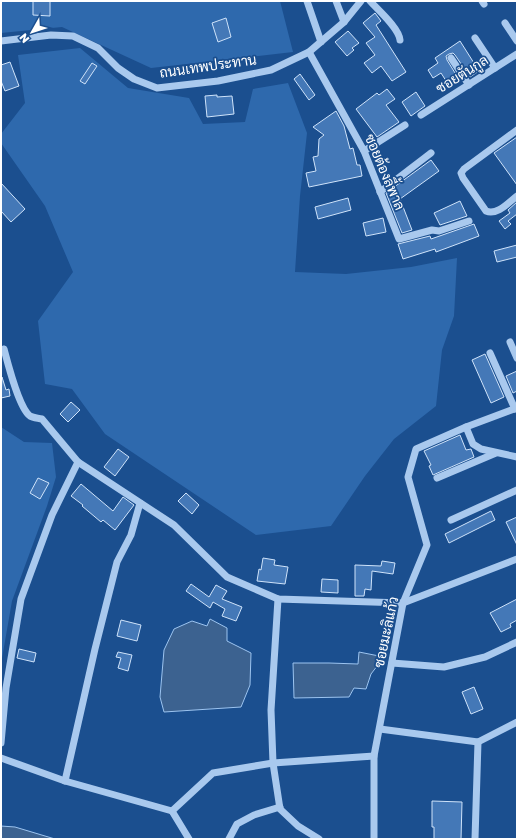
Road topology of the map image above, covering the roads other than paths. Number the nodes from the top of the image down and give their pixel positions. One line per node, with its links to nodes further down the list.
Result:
1 (307, 1): 11 (street)
2 (336, 1): 5 (street)
3 (361, 1): 5 (street, ถนนเทพประทาน)
4 (370, 1): 8 (street)
5 (344, 22): 11 (street, ถนนเทพประทาน)
6 (505, 22): 10 (street)
7 (475, 38): 15 (street)
8 (400, 40)
9 (1, 41): 12 (street, ถนนเทพประทาน)
10 (517, 41)
11 (321, 42): 12 (street, ถนนเทพประทาน)
12 (309, 52): 20 (street, ซอยต้องลี้พาล)
13 (517, 54): 15 (street, ซอยตันกูล)
14 (451, 58): 16 (street)
15 (495, 68): 16 (street, ซอยตันกูล)
16 (469, 85): 17 (street, ซอยตันกูล)
17 (421, 115)
18 (405, 125): 20 (street)
19 (517, 130): 23 (street)
20 (364, 151): 22 (street, ซอยต้องลี้พาล)
21 (431, 153): 22 (street)
22 (380, 192): 24 (street, ซอยต้องลี้พาล)
23 (517, 196)
24 (469, 221)
25 (510, 342): 28 (street)
26 (4, 349): 33 (street)
27 (490, 353): 29 (street)
28 (517, 358)
29 (516, 409): 30 (street, ซอยมะลิแก้ว)
30 (466, 427): 31 (street); 40 (street, ซอยมะลิแก้ว)
31 (496, 453): 32 (street); 34 (street)
32 (517, 457)
33 (78, 462): 36 (street); 46 (street)
34 (437, 478)
35 (517, 490): 37 (street)
36 (140, 503): 39 (street); 50 (street)
37 (451, 520)
38 (517, 559): 40 (street)
39 (278, 599): 40 (street); 49 (street)
40 (403, 603): 42 (street, ซอยมะลิแก้ว)
41 (517, 642): 42 (street)
42 (392, 663): 44 (street, ซอยมะลิแก้ว)
43 (517, 722): 45 (street)
44 (380, 729): 45 (street); 47 (street, ซอยมะลิแก้ว)
45 (478, 742): 57 (street)
46 (1, 743)
47 (374, 756): 49 (street); 56 (street, ซอยมะลิแก้ว)
48 (1, 758): 50 (street)
49 (273, 763): 51 (street); 52 (street)
50 (65, 781): 52 (street)
51 (280, 807): 54 (street); 55 (street)
52 (172, 811): 53 (street)
53 (189, 839)
54 (229, 839)
55 (319, 839)
56 (374, 839)
57 (475, 839)

